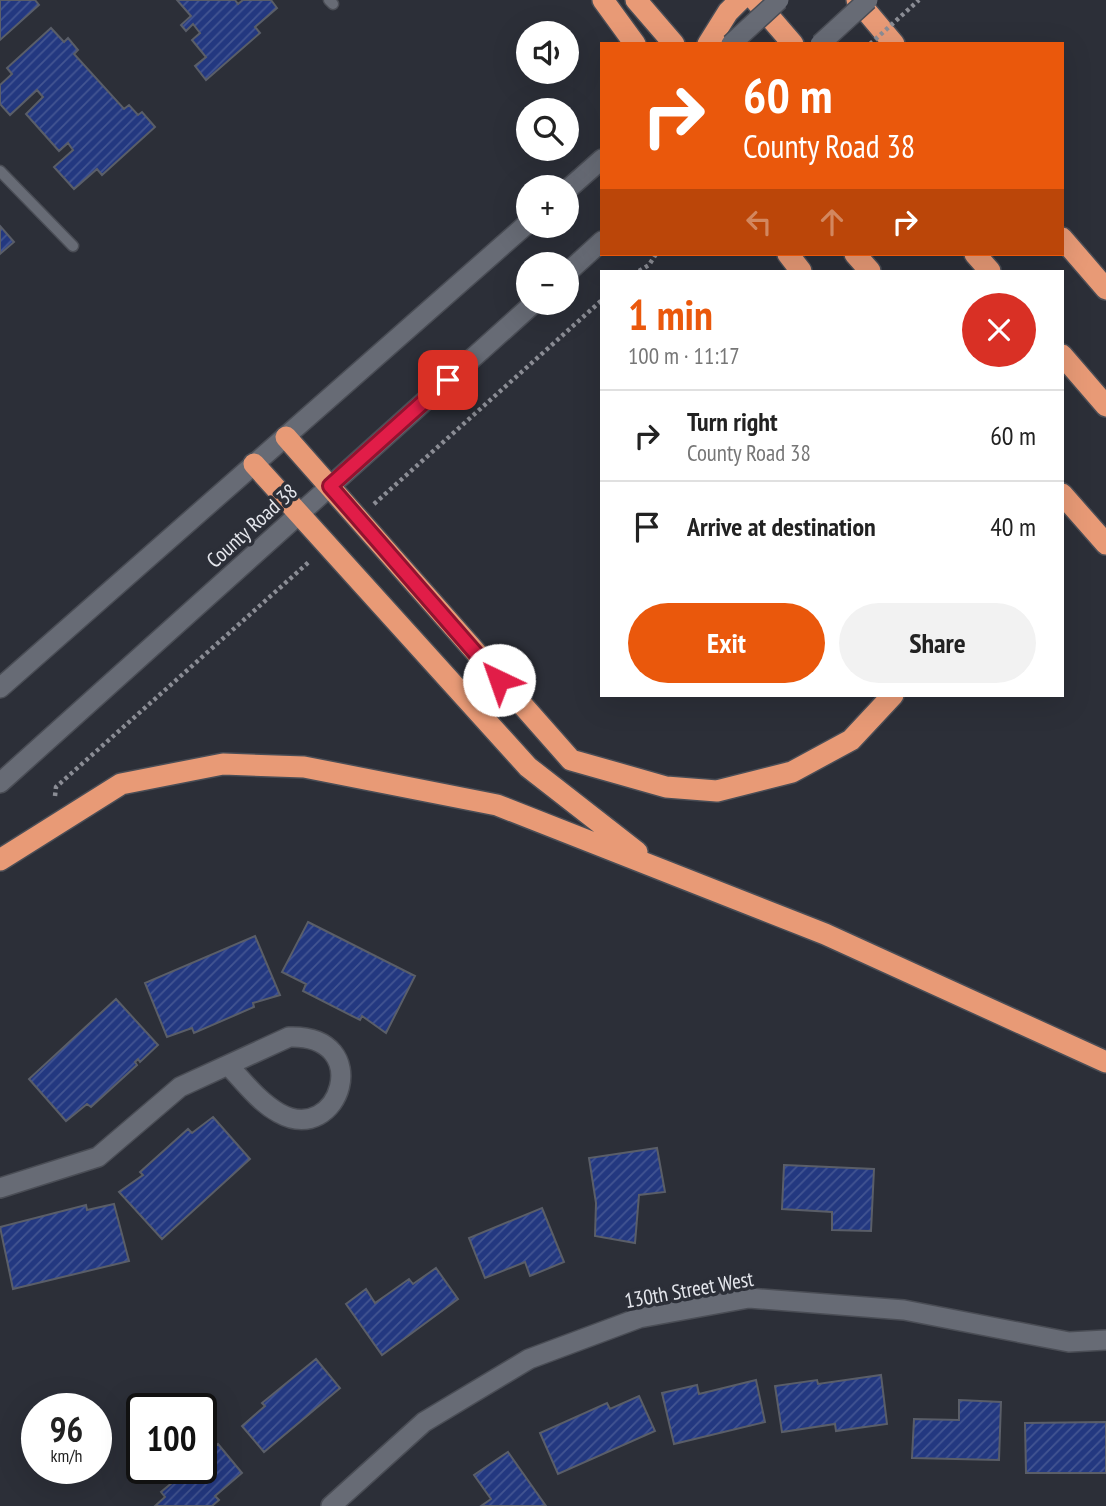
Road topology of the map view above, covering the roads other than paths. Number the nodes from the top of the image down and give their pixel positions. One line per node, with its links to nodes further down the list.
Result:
1 (603, 0): 8 (highway)
2 (636, 0): 9 (highway)
3 (740, 0): 10 (highway)
4 (755, 0): 12 (highway)
5 (779, 0): 11 (main road, bridge)
6 (857, 0): 14 (highway)
7 (868, 0): 13 (main road, bridge)
8 (634, 42)
9 (672, 42)
10 (709, 42)
11 (733, 42)
12 (791, 42)
13 (822, 42)
14 (892, 42)
15 (600, 161): 17 (main road)
16 (0, 171): 21 (lane)
17 (579, 179)
18 (516, 234): 33 (main road)
19 (1064, 240): 29 (highway)
20 (600, 243): 25 (main road)
21 (73, 246)
22 (790, 256): 26 (highway)
23 (857, 256): 27 (highway)
24 (977, 256): 28 (highway)
25 (579, 262)
26 (800, 270)
27 (869, 270)
28 (989, 270)
29 (1106, 289)
30 (521, 315): 35 (main road, County Road 38)
31 (1064, 357): 32 (highway)
32 (1106, 406)
33 (286, 437): 34 (main road); 35 (highway)
34 (254, 464): 37 (highway); 39 (main road)
35 (330, 486): 37 (main road, County Road 38); 40 (highway)
36 (1064, 496): 38 (highway)
37 (299, 514): 41 (main road, County Road 38); 43 (highway)
38 (1106, 544)
39 (0, 688)
40 (891, 697)
41 (0, 783)
42 (0, 860): 43 (highway)
43 (658, 868): 44 (highway)
44 (1106, 1062)
45 (229, 1065): 45 (main road); 46 (main road)
46 (0, 1188)
47 (1106, 1340): 48 (main road, 130th Street West)
48 (331, 1506)

